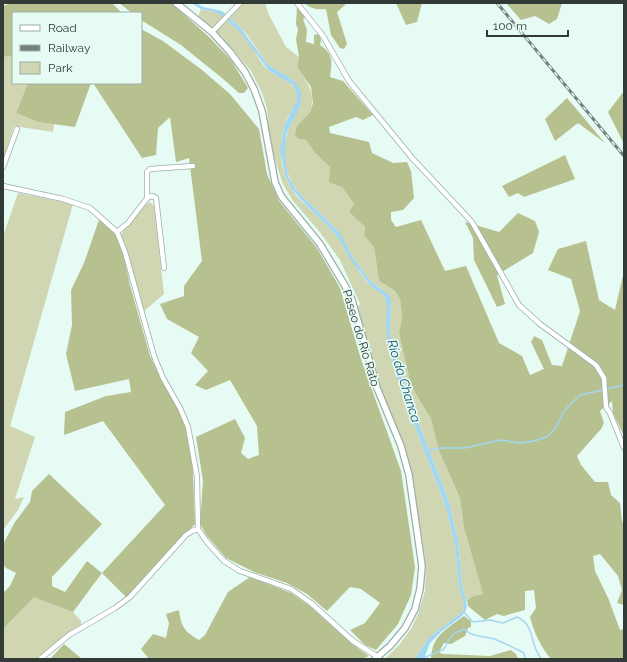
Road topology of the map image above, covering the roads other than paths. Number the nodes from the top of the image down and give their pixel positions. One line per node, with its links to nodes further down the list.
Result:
1 (176, 3): 4 (street, Paseo do Río Rato)
2 (297, 3): 12 (street)
3 (238, 5): 4 (street)
4 (214, 30): 14 (street, Paseo do Río Rato)
5 (17, 129): 7 (street)
6 (193, 166): 9 (street)
7 (3, 167)
8 (3, 186): 10 (street)
9 (147, 199): 10 (street); 11 (street)
10 (117, 232): 13 (street)
11 (164, 268)
12 (624, 448)
13 (198, 530): 14 (street); 15 (street)
14 (376, 658)
15 (40, 659)

